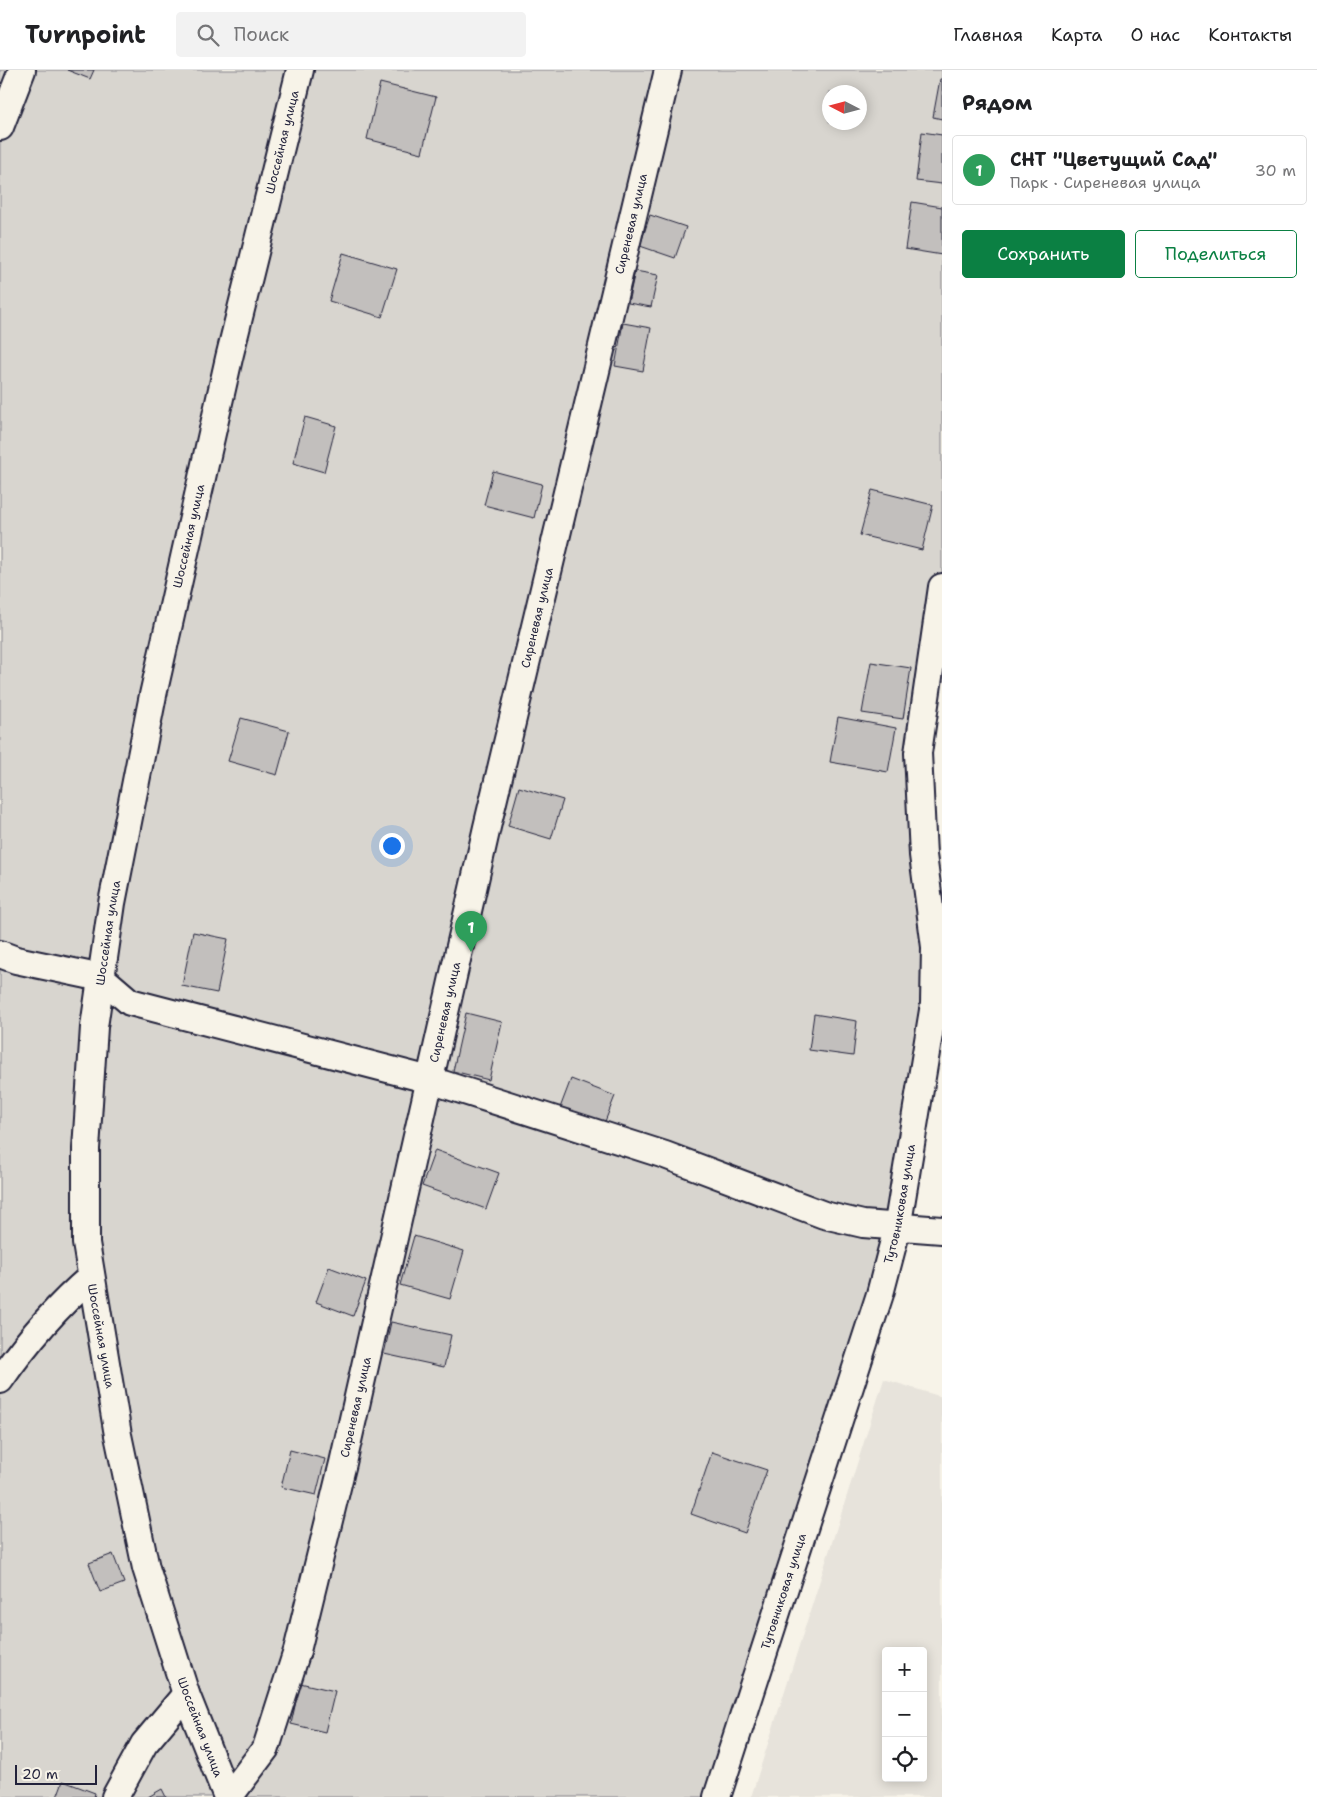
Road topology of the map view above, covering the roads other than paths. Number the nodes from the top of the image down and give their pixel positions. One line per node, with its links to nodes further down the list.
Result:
1 (22, 70): 4 (street)
2 (300, 70): 7 (street, Шоссейная улица)
3 (668, 70): 8 (street, Сиреневая улица)
4 (0, 127)
5 (942, 587): 9 (street, Тутовниковая улица)
6 (0, 954): 7 (street)
7 (102, 978): 8 (street); 11 (street, Шоссейная улица)
8 (430, 1080): 9 (street); 15 (street, Сиреневая улица)
9 (897, 1229): 10 (street); 16 (street, Тутовниковая улица)
10 (942, 1230)
11 (91, 1277): 12 (street); 13 (street, Шоссейная улица)
12 (0, 1380)
13 (186, 1694): 14 (street); 15 (street, Шоссейная улица)
14 (114, 1797)
15 (228, 1797)
16 (717, 1797)

